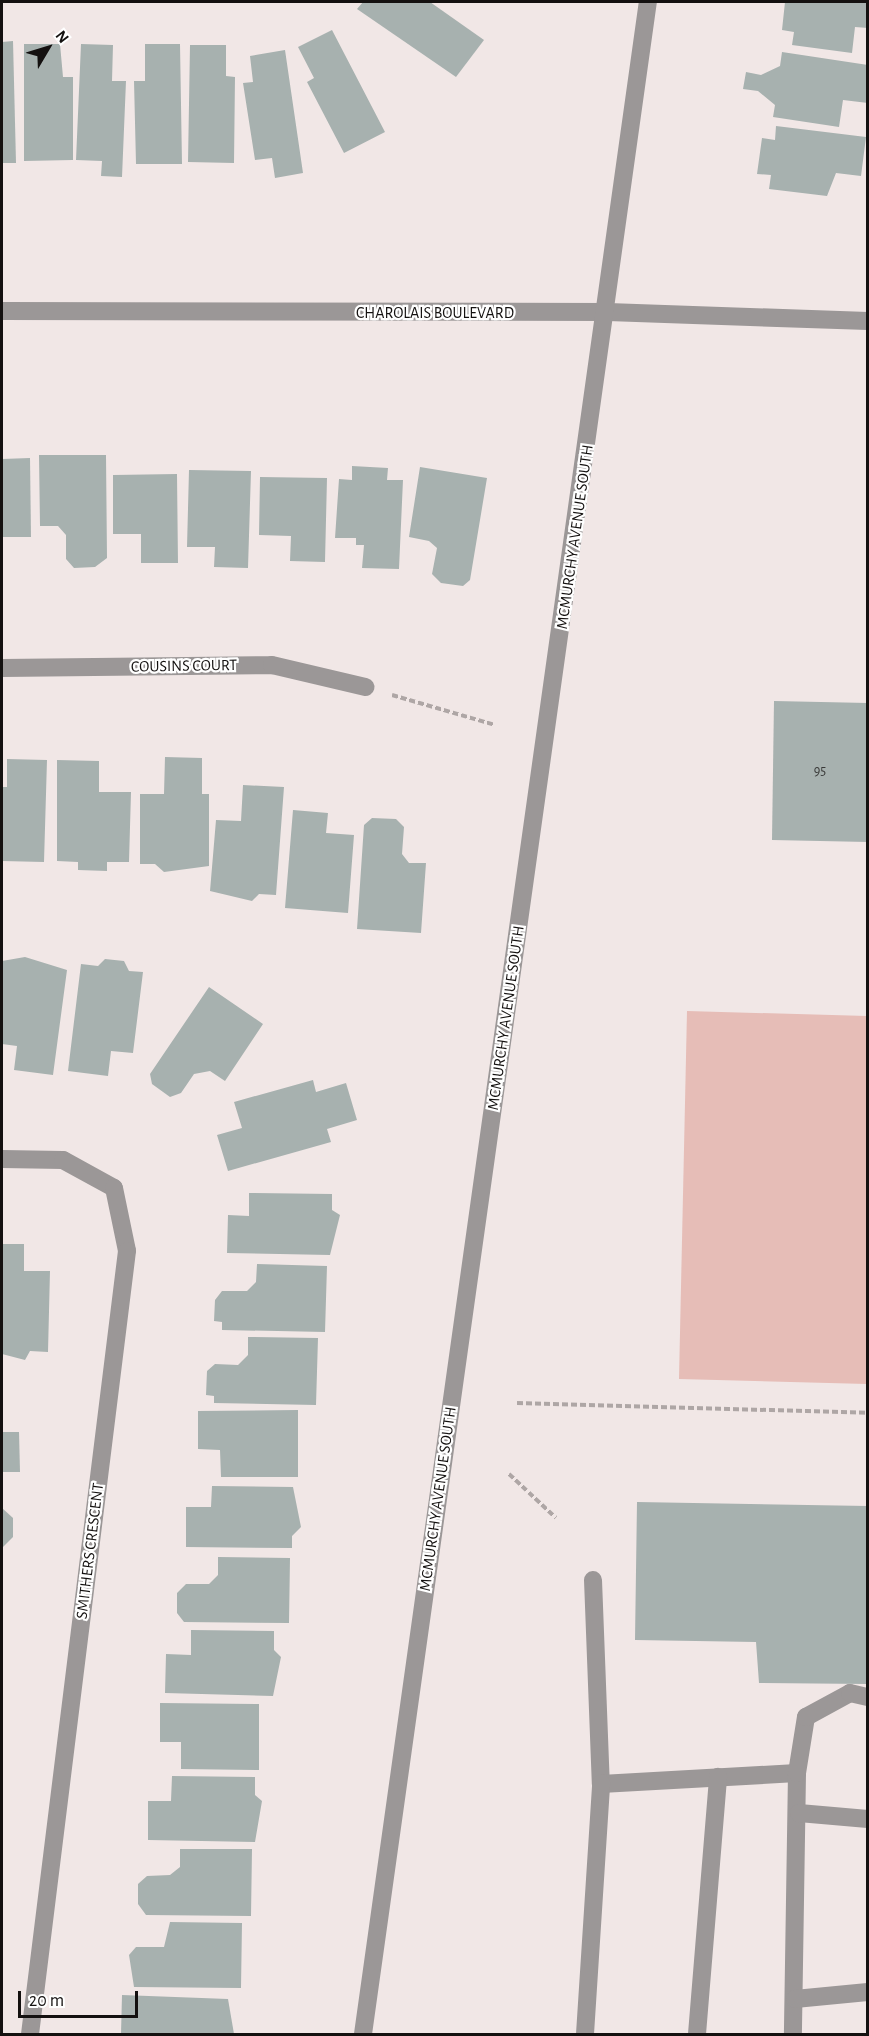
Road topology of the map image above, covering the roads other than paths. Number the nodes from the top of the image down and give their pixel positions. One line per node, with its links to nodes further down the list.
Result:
1 (648, 2): 3 (street, MCMURCHY AVENUE SOUTH)
2 (2, 311): 3 (street, CHAROLAIS BOULEVARD)
3 (608, 312): 4 (street, CHAROLAIS BOULEVARD); 18 (street, MCMURCHY AVENUE SOUTH)
4 (867, 321)
5 (2, 668): 6 (street, COUSINS COURT)
6 (365, 687)
7 (2, 1159): 17 (street, SMITHERS CRESCENT)
8 (593, 1580): 12 (street)
9 (867, 1697): 10 (street)
10 (797, 1773): 11 (street); 13 (street)
11 (718, 1777): 12 (street); 20 (street)
12 (601, 1784): 19 (street)
13 (799, 1814): 14 (street); 16 (street)
14 (867, 1819)
15 (867, 1992): 16 (street)
16 (795, 1999): 21 (street)
17 (30, 2034)
18 (363, 2034)
19 (585, 2034)
20 (697, 2034)
21 (793, 2034)

